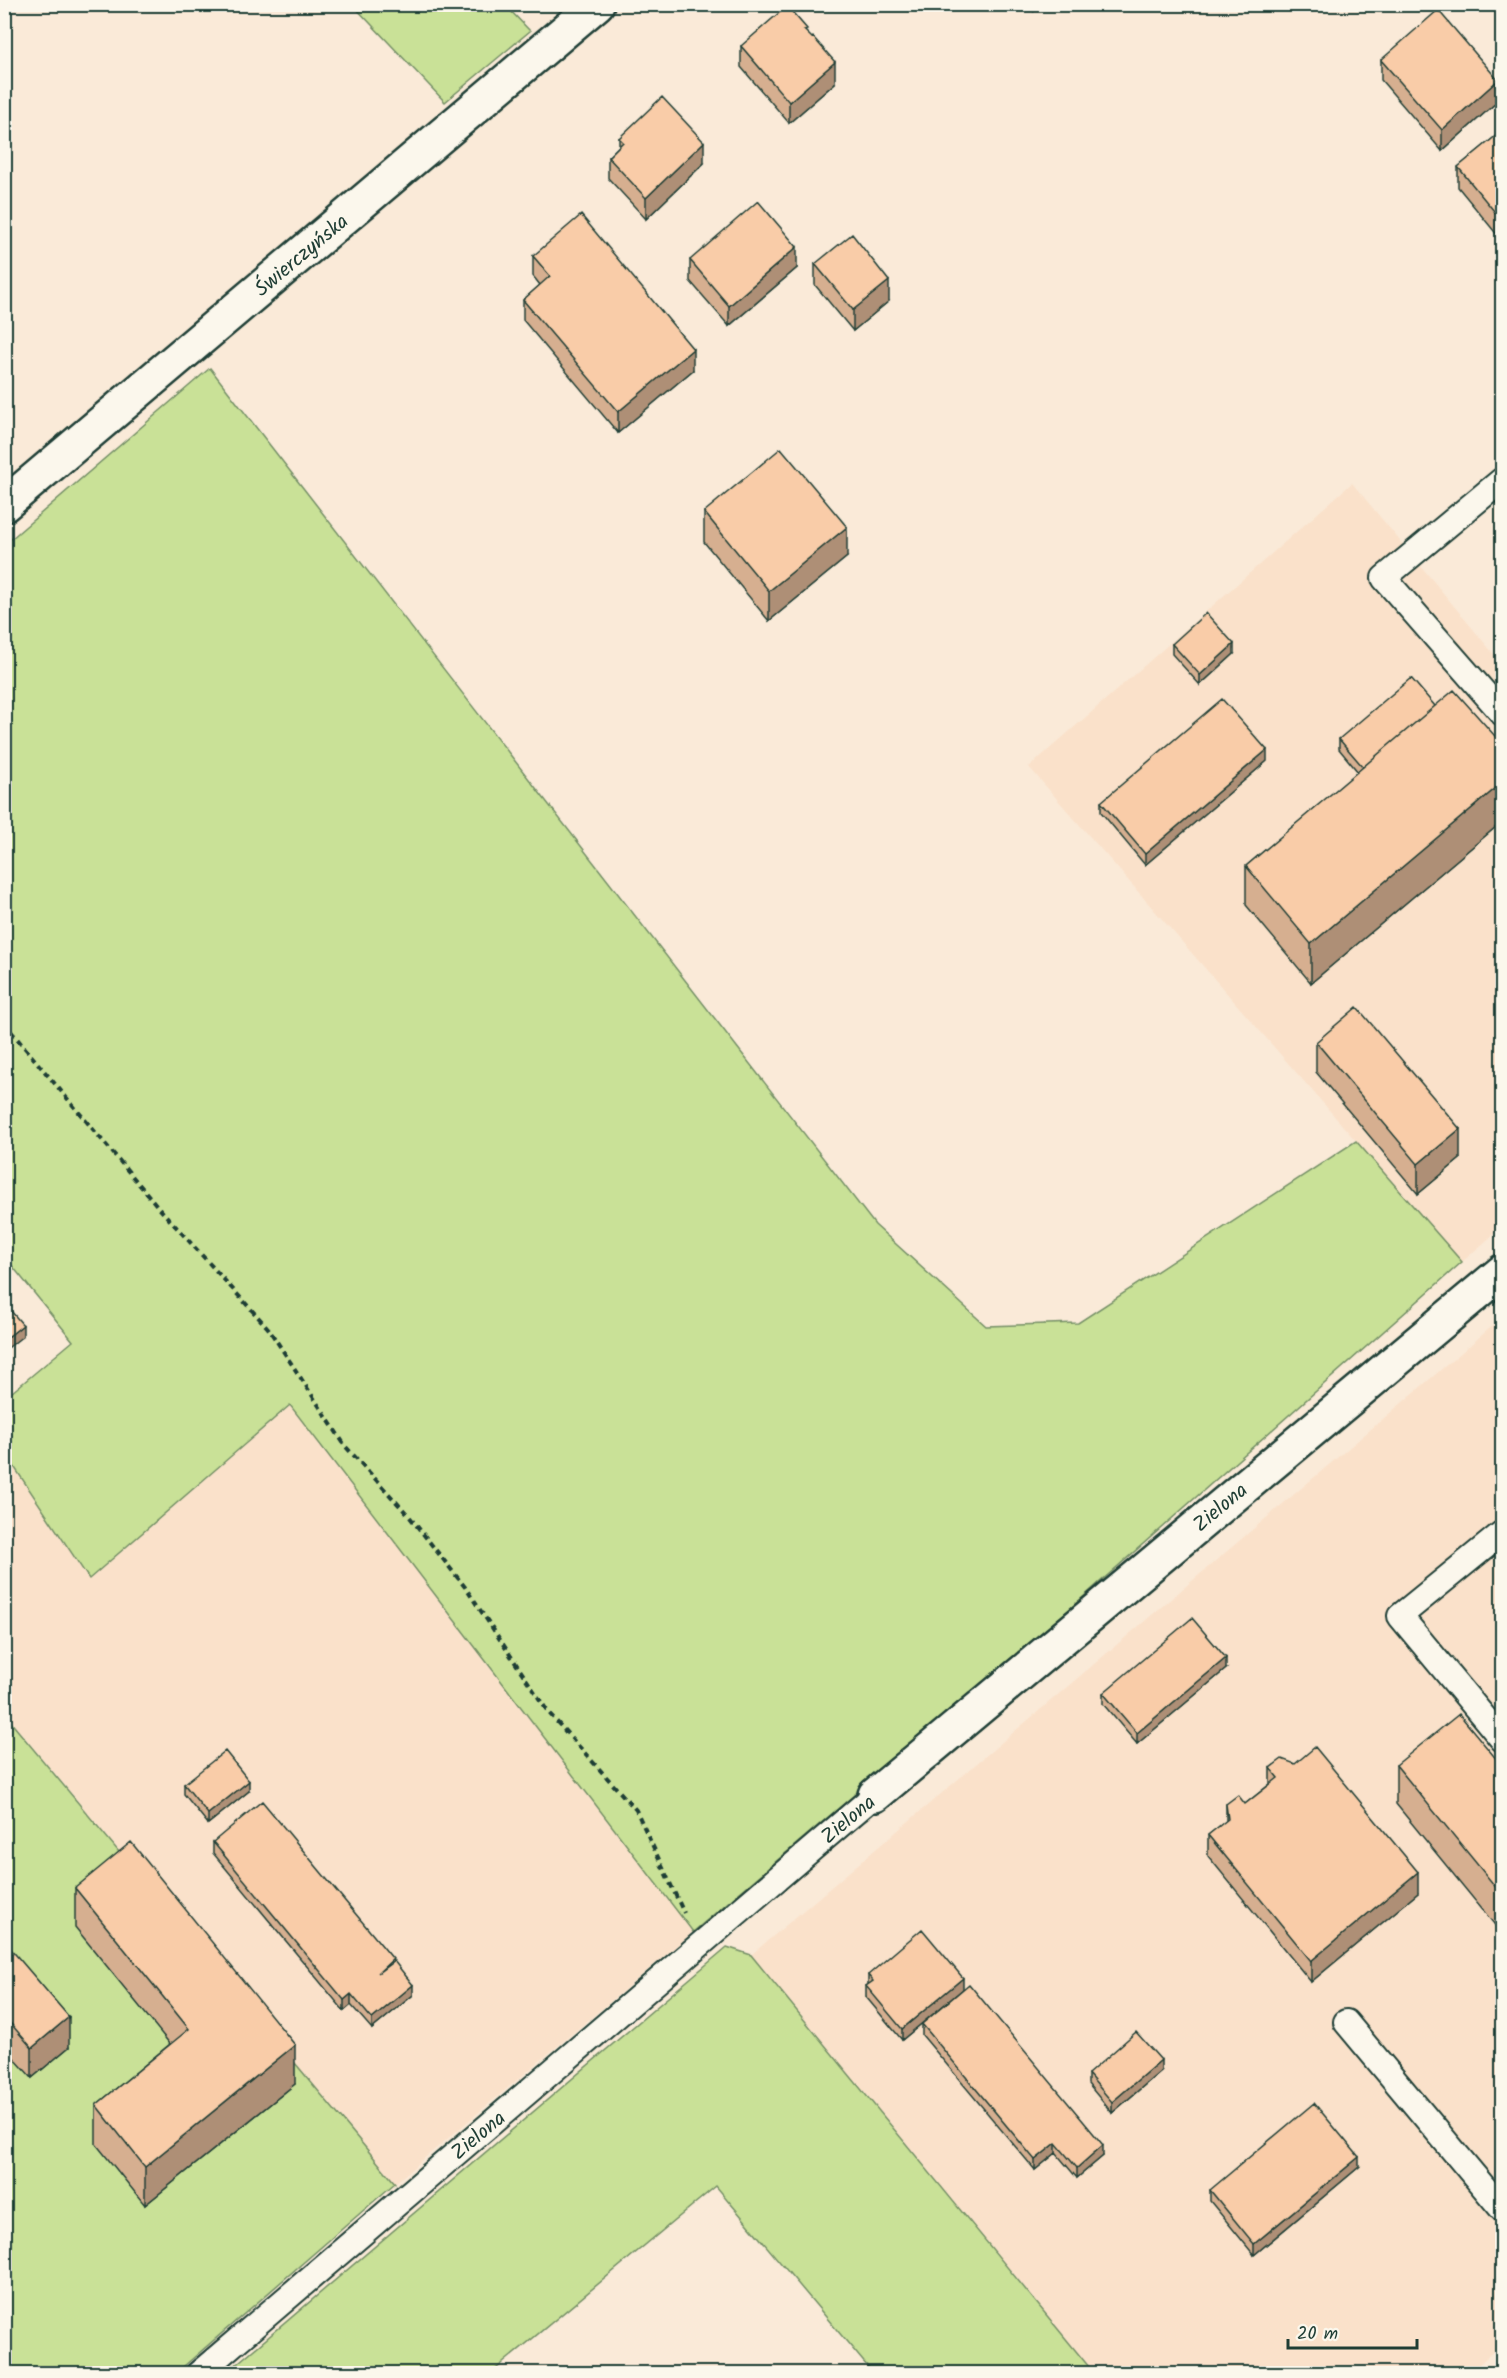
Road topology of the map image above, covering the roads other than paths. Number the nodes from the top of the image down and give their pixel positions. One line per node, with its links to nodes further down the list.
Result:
1 (597, 4): 3 (street, Świerczyńska)
2 (1503, 480): 4 (lane)
3 (4, 505)
4 (1503, 713)
5 (1503, 1272): 8 (street, Zielona)
6 (1503, 1533): 7 (lane)
7 (1503, 1739)
8 (875, 1795): 11 (lane, Zielona)
9 (1346, 2022): 10 (lane)
10 (1503, 2209)
11 (198, 2373)

